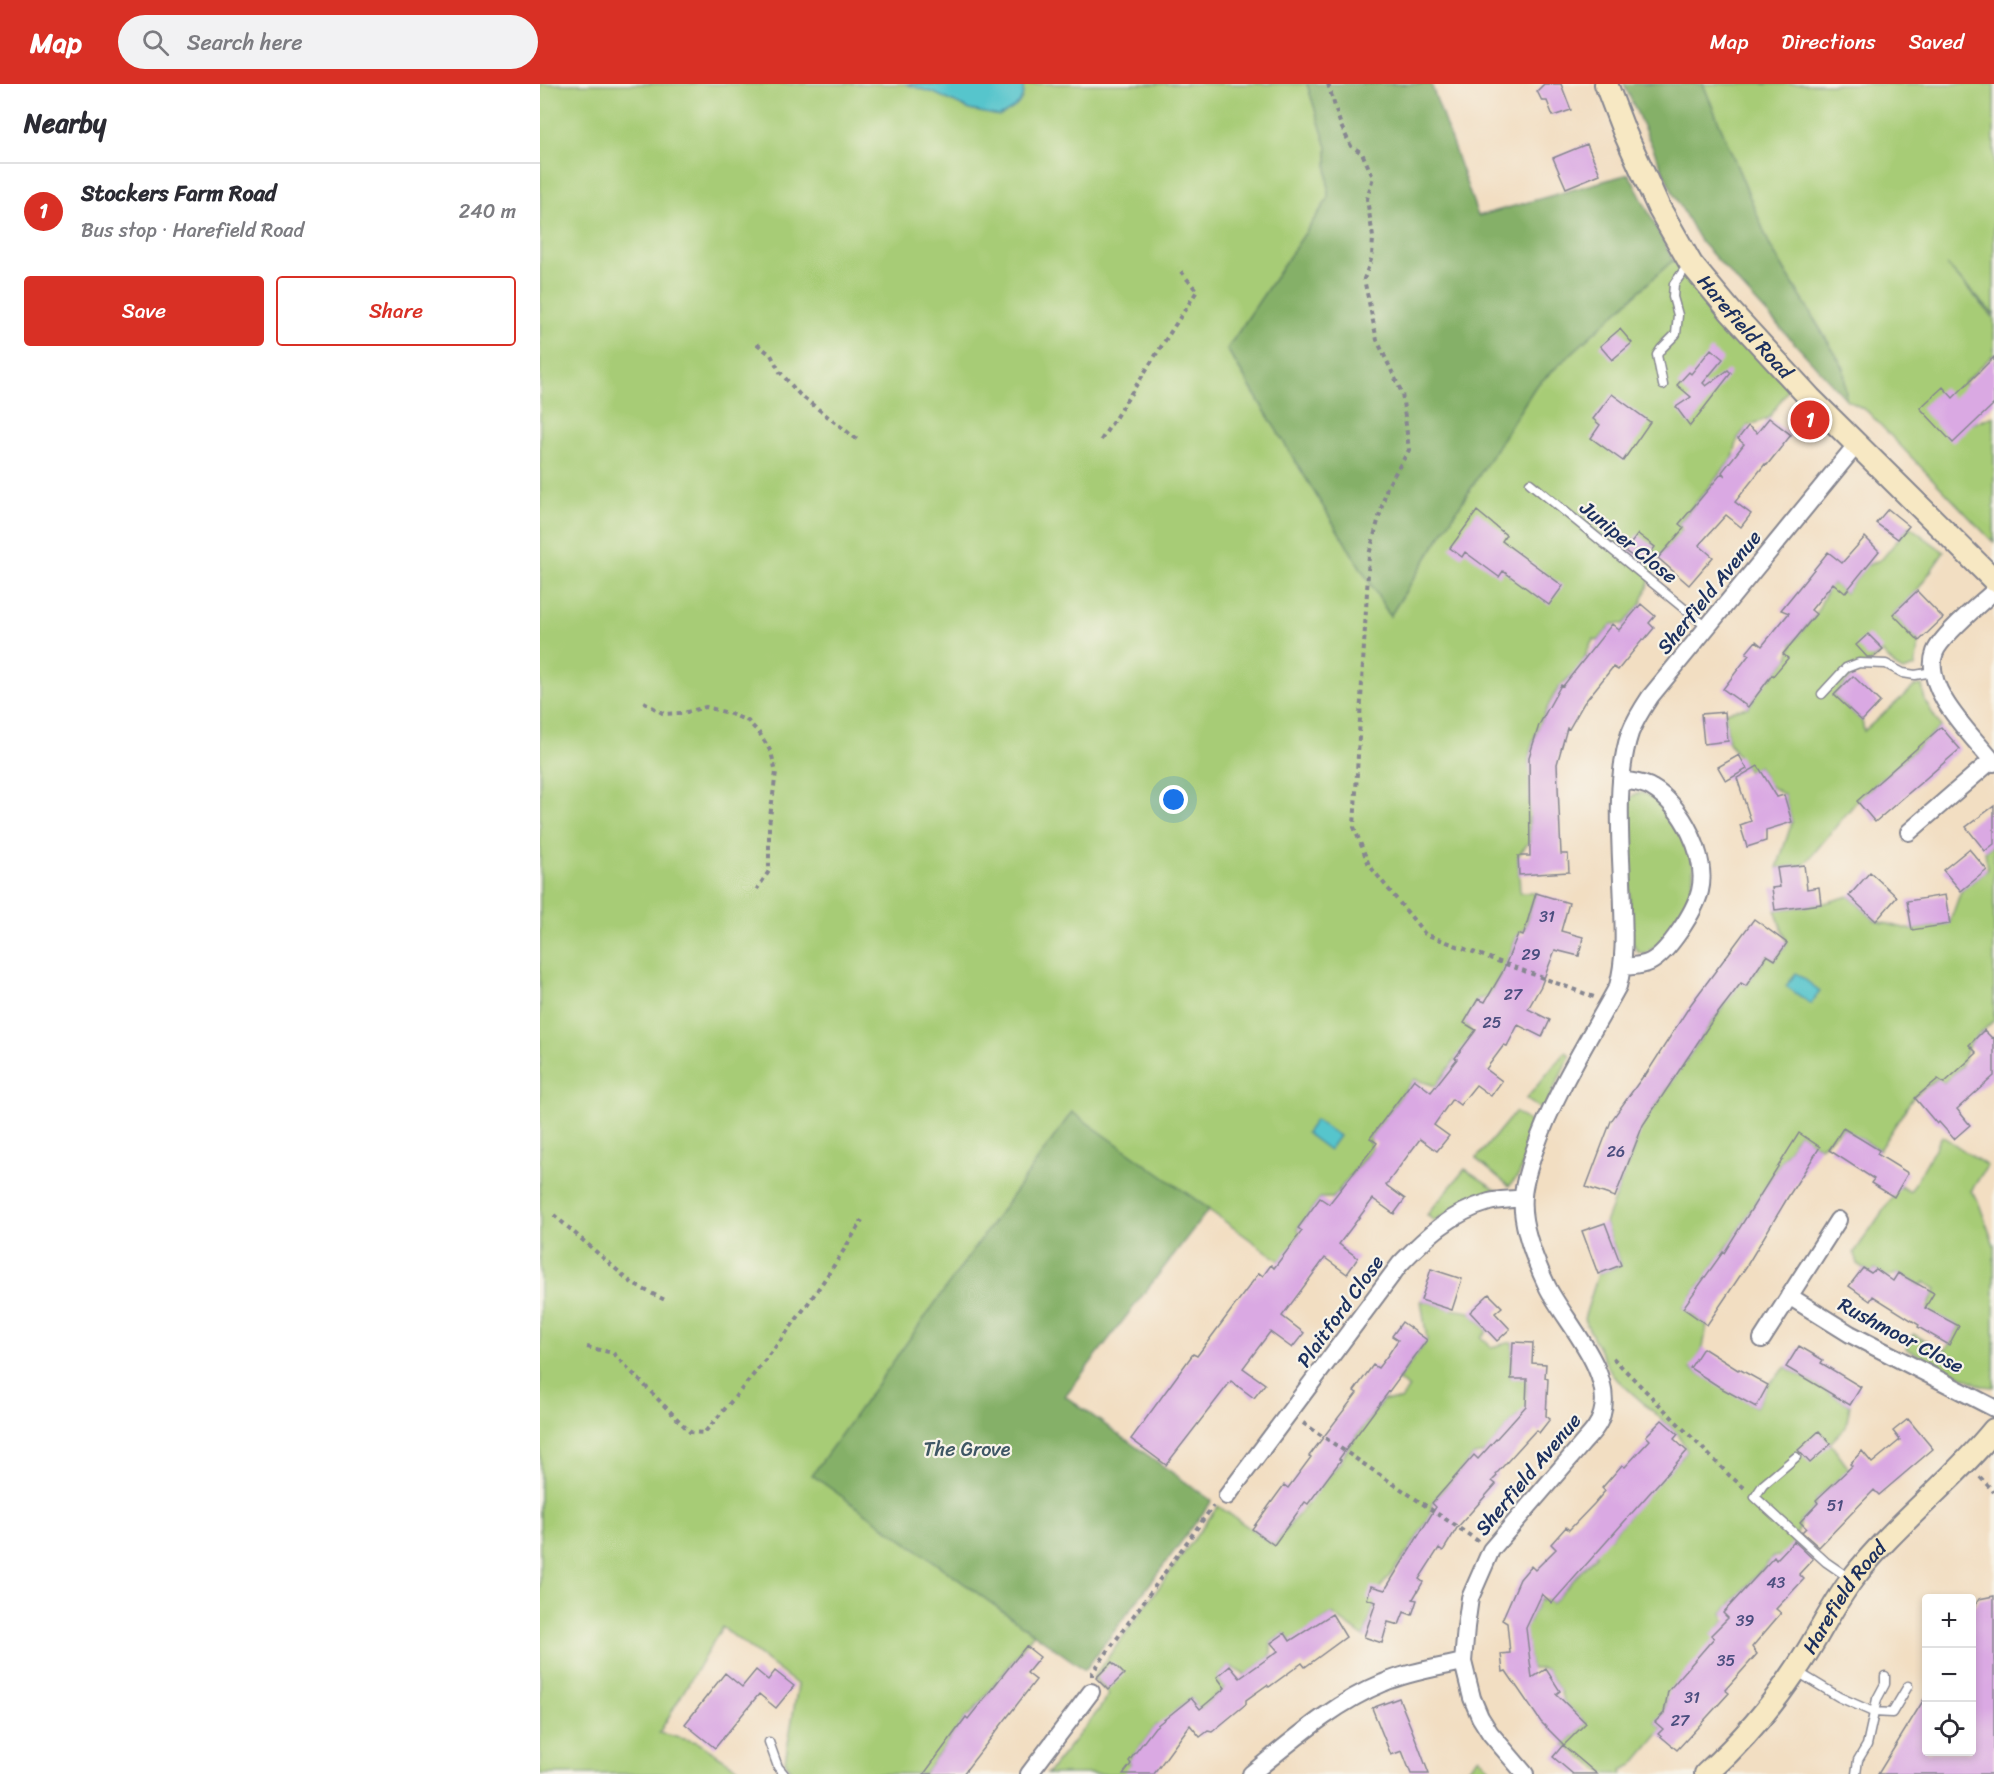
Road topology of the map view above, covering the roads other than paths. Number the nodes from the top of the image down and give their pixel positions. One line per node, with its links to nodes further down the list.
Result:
1 (1606, 84): 2 (street, Harefield Road)
2 (1690, 262): 3 (lane); 4 (street, Harefield Road)
3 (1663, 385)
4 (1857, 444): 6 (street, Harefield Road); 8 (street, Sherfield Avenue)
5 (1530, 483): 8 (lane, Juniper Close)
6 (1994, 580)
7 (1994, 591): 9 (street)
8 (1708, 628): 12 (street, Sherfield Avenue)
9 (1933, 672): 10 (lane); 11 (street)
10 (1822, 694)
11 (1993, 761): 13 (street)
12 (1621, 780): 14 (street, Sherfield Avenue); 14 (street)
13 (1909, 832)
14 (1623, 968): 15 (street, Sherfield Avenue)
15 (1522, 1198): 22 (street, Plaitford Close); 24 (street, Sherfield Avenue)
16 (1838, 1220): 17 (street)
17 (1789, 1296): 18 (street); 19 (street, Rushmoor Close)
18 (1762, 1339)
19 (1994, 1408)
20 (1994, 1430): 23 (street, Harefield Road)
21 (1796, 1457): 23 (lane)
22 (1227, 1496)
23 (1852, 1580): 25 (street, Harefield Road)
24 (1463, 1662): 33 (street); 34 (street, Sherfield Avenue)
25 (1796, 1670): 29 (lane); 35 (street, Harefield Road)
26 (1885, 1676): 29 (lane)
27 (1908, 1686): 29 (lane)
28 (1091, 1692): 32 (street)
29 (1873, 1712): 36 (lane)
30 (769, 1742): 31 (lane)
31 (784, 1774)
32 (1029, 1774)
33 (1251, 1774)
34 (1525, 1774)
35 (1706, 1774)
36 (1856, 1774)

